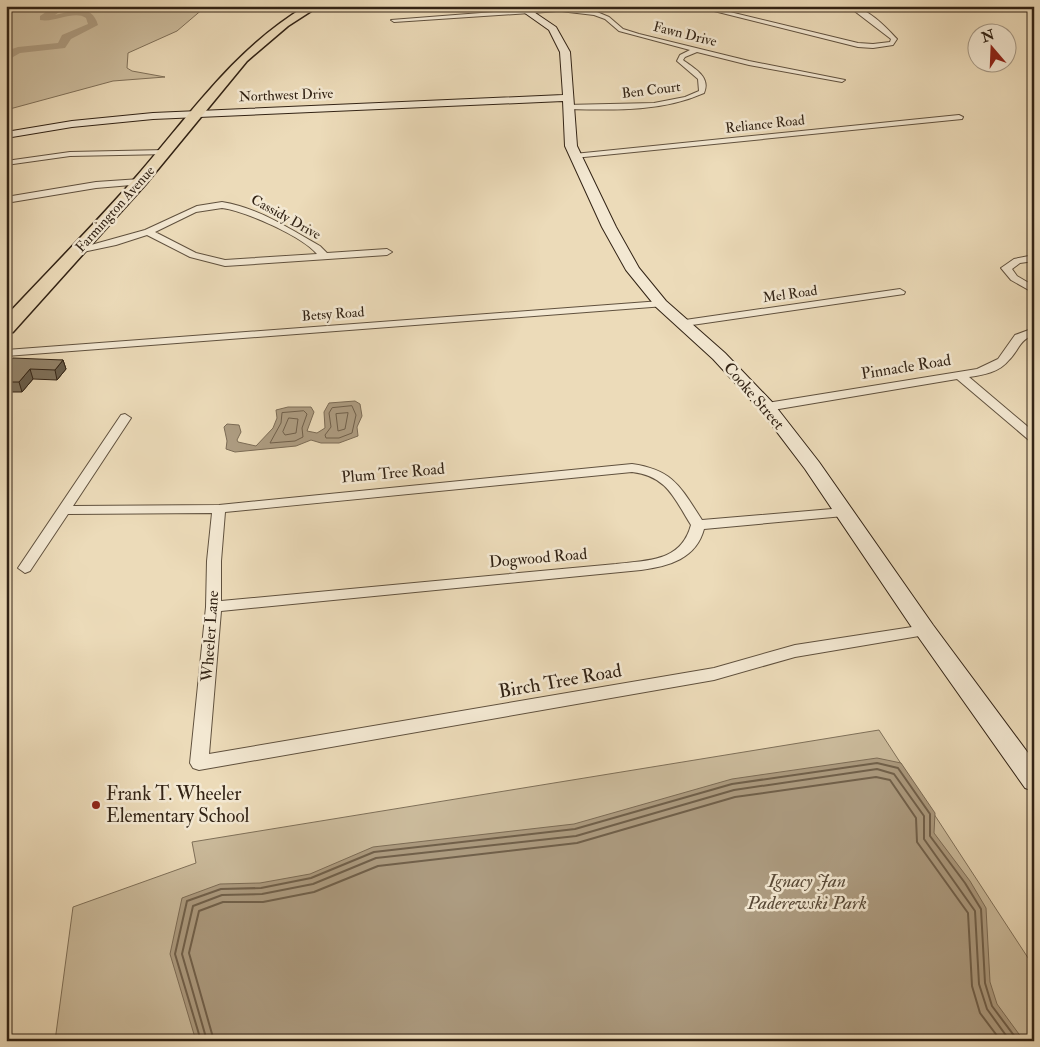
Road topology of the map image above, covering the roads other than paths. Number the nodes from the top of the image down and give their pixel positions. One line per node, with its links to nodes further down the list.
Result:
1 (314, 6): 9 (highway, Farmington Avenue)
2 (697, 6): 3 (street)
3 (851, 6)
4 (523, 8): 5 (street, Fawn Drive); 6 (street, Fawn Drive); 8 (main road, Cooke Street)
5 (394, 20)
6 (696, 50): 7 (street, Fawn Drive); 8 (street, Ben Court)
7 (842, 80)
8 (568, 103): 9 (main road, Northwest Drive); 13 (main road, Cooke Street)
9 (199, 114): 11 (main road, Northwest Drive); 12 (highway, Farmington Avenue)
10 (958, 117): 13 (street, Reliance Road)
11 (6, 135)
12 (166, 152): 14 (street); 15 (highway, Farmington Avenue)
13 (574, 156): 24 (main road, Cooke Street)
14 (6, 163)
15 (140, 182): 16 (street); 18 (highway, Farmington Avenue)
16 (6, 200)
17 (148, 232): 18 (street, Cassidy Drive); 20 (street, Cassidy Drive); 20 (street, Cassidy Drive)
18 (78, 250): 26 (highway, Farmington Avenue)
19 (387, 252): 20 (street, Cassidy Drive)
20 (324, 256)
21 (1034, 258): 22 (street)
22 (1034, 290)
23 (900, 292): 25 (street, Mel Road)
24 (662, 304): 25 (main road, Cooke Street); 28 (street, Betsy Road)
25 (685, 323): 30 (main road, Cooke Street)
26 (8, 325)
27 (1034, 330): 29 (street, Pinnacle Road)
28 (6, 353)
29 (959, 375): 30 (street, Pinnacle Road); 32 (street)
30 (767, 407): 35 (main road, Cooke Street)
31 (125, 418): 34 (street)
32 (1033, 437)
33 (218, 509): 34 (street, Plum Tree Road); 36 (street, Plum Tree Road); 38 (street, Wheeler Lane)
34 (64, 510): 37 (street)
35 (844, 512): 36 (street); 39 (main road, Cooke Street)
36 (698, 525): 38 (street, Dogwood Road)
37 (25, 568)
38 (214, 607): 40 (street, Wheeler Lane)
39 (925, 630): 40 (street, Birch Tree Road); 41 (main road, Cooke Street)
40 (199, 763)
41 (1034, 781)

